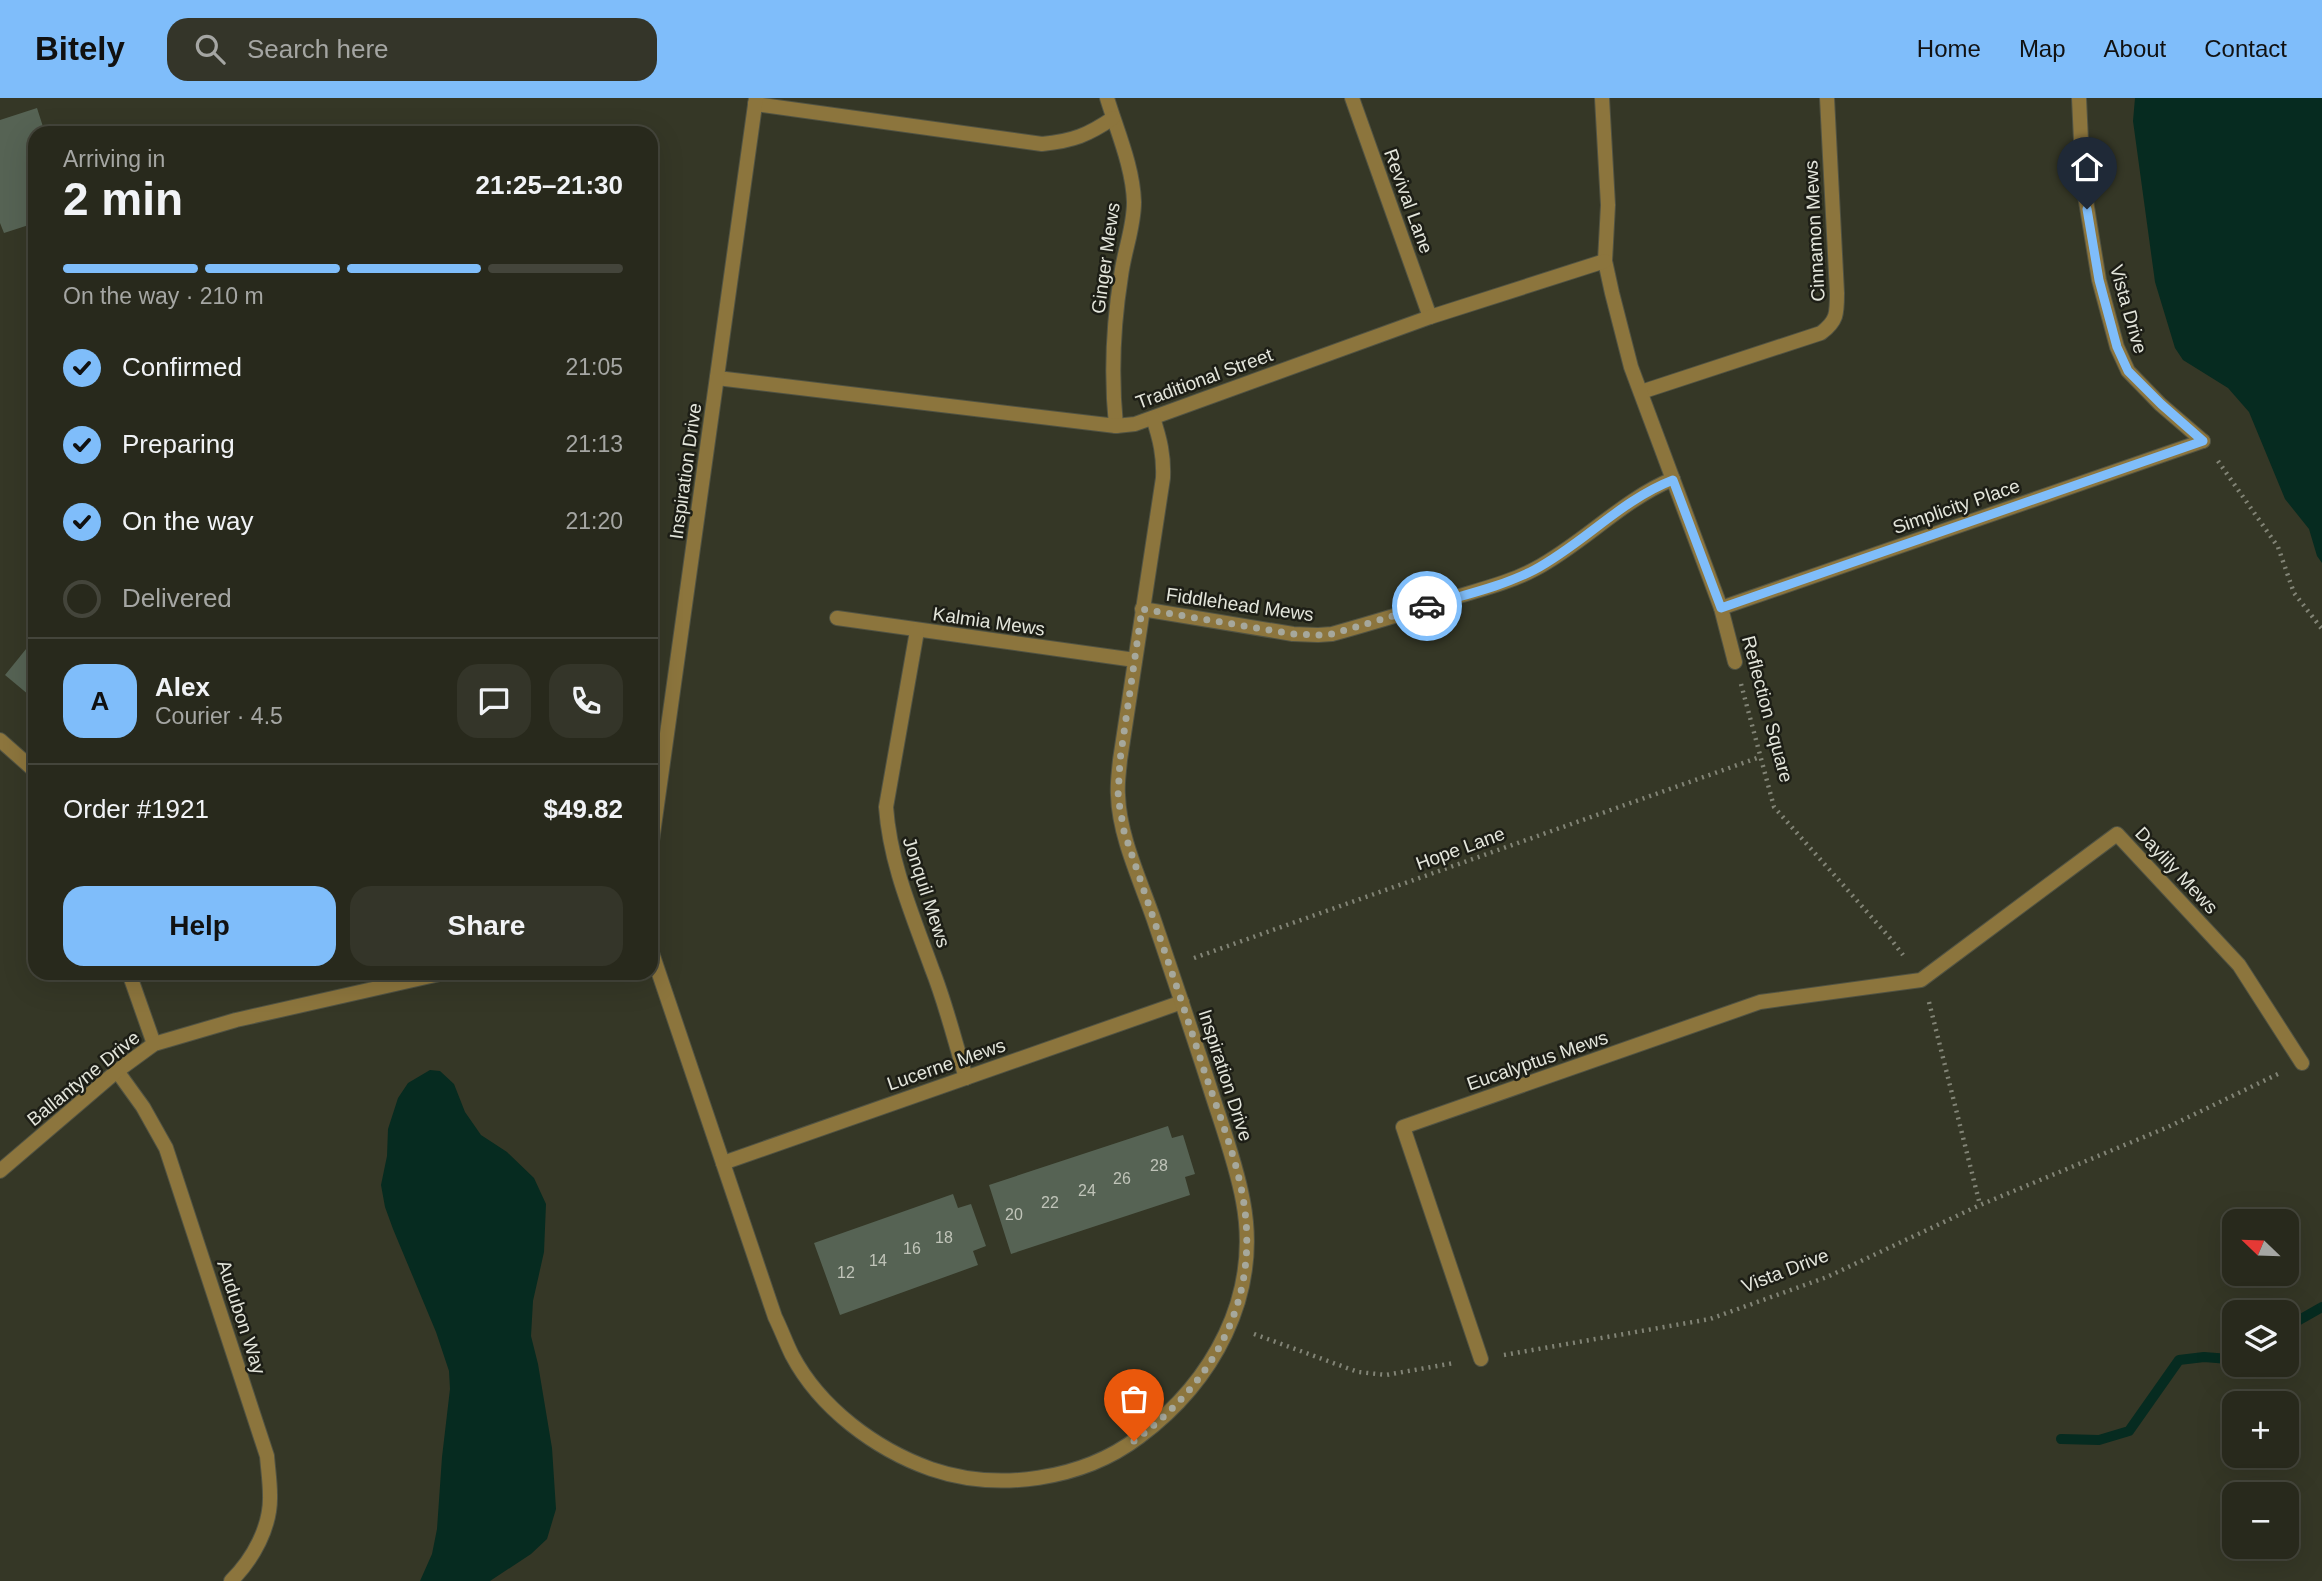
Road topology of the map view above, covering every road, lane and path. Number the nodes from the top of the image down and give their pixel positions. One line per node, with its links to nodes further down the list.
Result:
1 (1107, 98): 7 (street, Ginger Mews)
2 (1352, 98): 9 (street, Revival Lane)
3 (1602, 98): 8 (street, Reflection Square)
4 (1827, 98): 11 (street, Cinnamon Mews)
5 (2079, 98): 14 (street, Vista Drive)
6 (755, 101): 7 (street); 10 (street, Inspiration Drive)
7 (1113, 118): 13 (street, Ginger Mews)
8 (1605, 261): 9 (street, Traditional Street); 11 (street, Reflection Square)
9 (1430, 317): 12 (street, Traditional Street)
10 (717, 378): 13 (street, Traditional Street); 26 (street, Inspiration Drive)
11 (1640, 392): 15 (street, Reflection Square)
12 (1153, 418): 13 (street, Traditional Street); 17 (street, Inspiration Drive)
13 (1116, 426)
14 (2203, 441): 16 (street, Simplicity Place); 19 (path)
15 (1673, 480): 16 (street, Reflection Square); 17 (street, Fiddlehead Mews)
16 (1721, 608): 22 (street, Reflection Square)
17 (1142, 609): 21 (street, Inspiration Drive)
18 (837, 618): 20 (street, Kalmia Mews)
19 (2322, 629)
20 (917, 631): 21 (street, Kalmia Mews); 36 (street, Jonquil Mews)
21 (1135, 660): 27 (street, Inspiration Drive)
22 (1735, 662): 24 (path, Reflection Square)
23 (0, 740): 25 (street)
24 (1760, 757): 27 (path, Hope Lane); 31 (path, Reflection Square)
25 (28, 765)
26 (658, 798)
27 (1170, 966): 32 (street, Inspiration Drive)
28 (658, 971): 37 (street, Inspiration Drive)
29 (131, 980): 33 (street)
30 (413, 980): 33 (street, Ballantyne Drive)
31 (1921, 981): 34 (street, Daylily Mews); 39 (path, Reflection Square); 41 (street, Eucalyptus Mews)
32 (1182, 1002): 36 (street, Lucerne Mews); 40 (street, Inspiration Drive)
33 (154, 1044): 35 (street, Ballantyne Drive)
34 (2302, 1063): 39 (path, Vista Drive)
35 (117, 1071): 38 (street, Ballantyne Drive); 42 (street, Audubon Way)
36 (966, 1078): 37 (street, Lucerne Mews)
37 (723, 1163): 40 (street, Inspiration Drive)
38 (0, 1171)
39 (1980, 1205): 41 (path, Vista Drive)
40 (1230, 1325): 41 (path, Vista Drive)
41 (1481, 1359)
42 (232, 1581)

